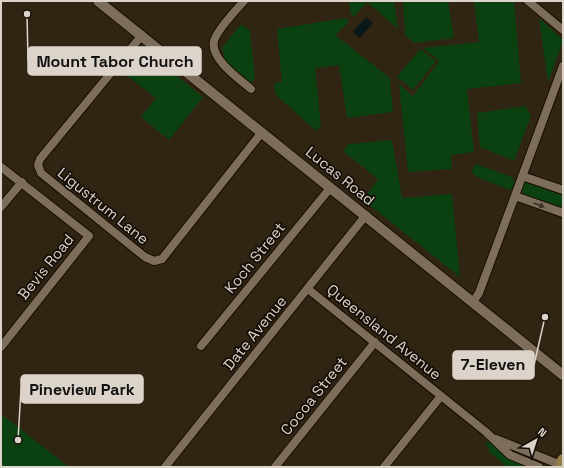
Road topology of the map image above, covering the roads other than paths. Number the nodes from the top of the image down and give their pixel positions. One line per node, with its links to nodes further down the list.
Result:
1 (98, 1): 5 (street, Lucas Road)
2 (244, 1): 7 (street)
3 (528, 1): 4 (street)
4 (563, 30)
5 (142, 35): 8 (street, Lucas Road); 8 (street, Ligustrum Lane)
6 (563, 66): 10 (street)
7 (251, 89)
8 (262, 132): 12 (street, Lucas Road)
9 (1, 167): 11 (street, Bevis Road)
10 (522, 176): 13 (street); 14 (street)
11 (22, 182): 15 (street); 22 (street, Bevis Road)
12 (331, 187): 17 (street, Lucas Road); 21 (street, Koch Street)
13 (563, 190)
14 (515, 196): 16 (street, one-way to 16); 19 (street)
15 (1, 207)
16 (563, 214)
17 (366, 215): 18 (street, Date Avenue); 19 (street, Lucas Road)
18 (308, 289): 20 (street, Queensland Avenue); 27 (street, Date Avenue)
19 (473, 302): 23 (street, Lucas Road)
20 (375, 342): 24 (street, Queensland Avenue); 28 (street, Cocoa Street)
21 (201, 346)
22 (1, 347)
23 (563, 375)
24 (441, 396): 25 (street, Queensland Avenue); 29 (street)
25 (493, 437): 26 (street); 30 (street, Queensland Avenue)
26 (562, 464)
27 (165, 467)
28 (275, 467)
29 (384, 467)
30 (539, 467)

